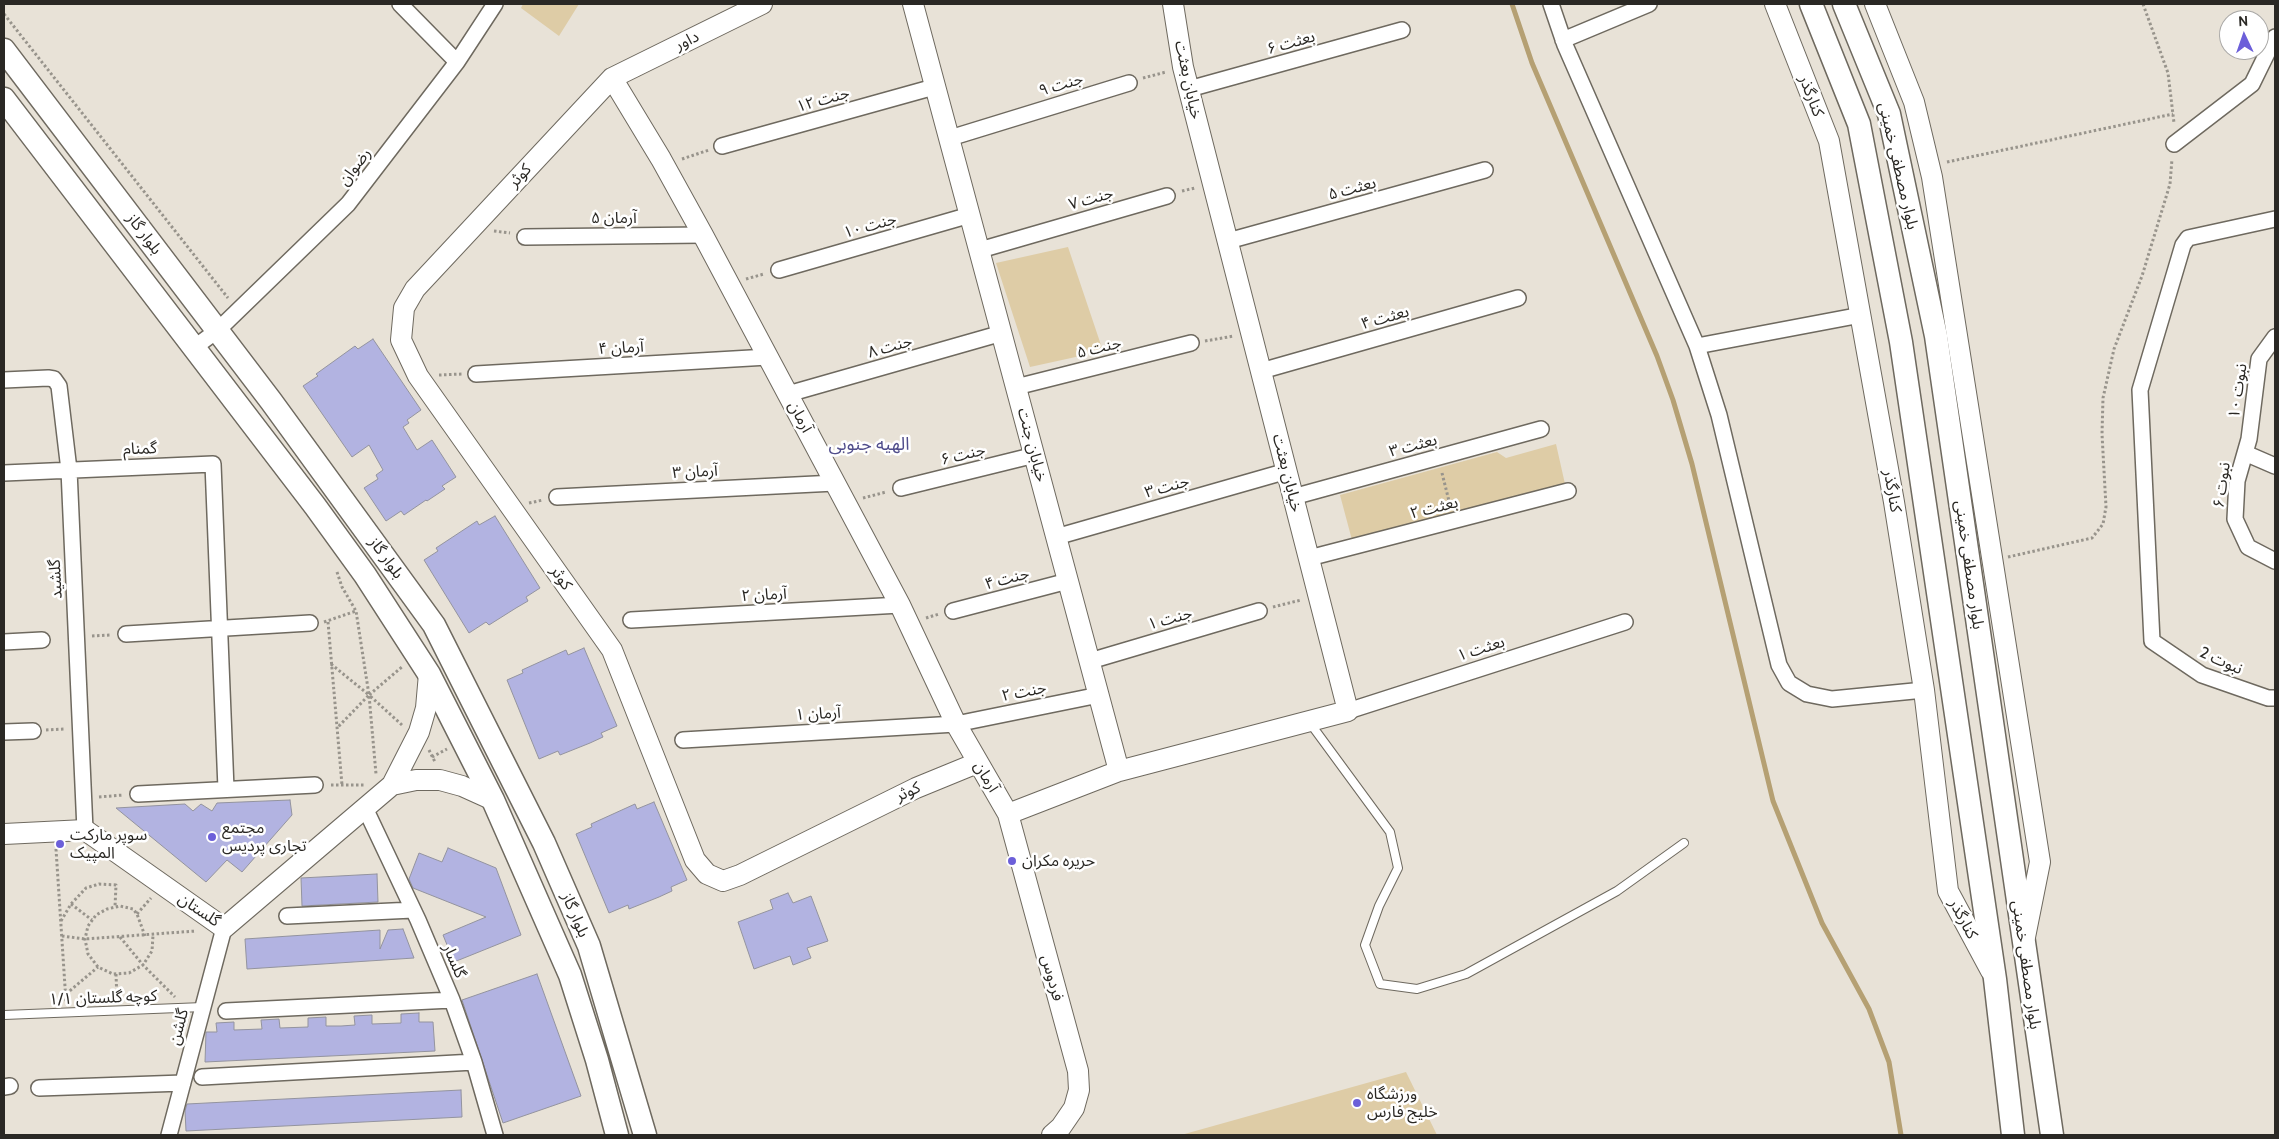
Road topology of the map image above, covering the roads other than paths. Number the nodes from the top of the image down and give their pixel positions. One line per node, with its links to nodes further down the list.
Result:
1 (400, 4): 16 (street)
2 (495, 4): 16 (street, رضوان)
3 (762, 4): 17 (street, داور)
4 (915, 4): 19 (street, خیابان جنت)
5 (1173, 4): 20 (street, خیابان بعثت)
6 (1550, 4): 14 (street)
7 (1649, 4): 14 (street)
8 (1775, 4): 35 (street, کنارگذر)
9 (1811, 4): 101 (main road, بلوار مصطفی خمینی)
10 (1844, 4): 100 (main road, بلوار مصطفی خمینی)
11 (1875, 4): 100 (street)
12 (1402, 30): 20 (street, بعثت ۶)
13 (2275, 36): 23 (street)
14 (1563, 40): 40 (street)
15 (4, 50): 36 (main road, بلوار گاز)
16 (457, 62): 36 (street, رضوان)
17 (612, 78): 29 (street, آرمان); 85 (street, کوثر)
18 (1129, 82): 22 (street, جنت ۹)
19 (934, 87): 22 (street, خیابان جنت); 24 (street, جنت ۱۲)
20 (1188, 89): 31 (street, خیابان بعثت)
21 (4, 99): 41 (main road, بلوار گاز)
22 (950, 138): 27 (street, خیابان جنت)
23 (2174, 144)
24 (722, 146)
25 (1485, 170): 31 (street, بعثت ۵)
26 (1167, 196): 32 (street, جنت ۷)
27 (970, 215): 32 (street, خیابان جنت); 33 (street, جنت ۱۰)
28 (2275, 218): 78 (street, نبوت 2)
29 (703, 235): 30 (street, آرمان ۵); 42 (street, آرمان)
30 (525, 237)
31 (1228, 241): 43 (street, خیابان بعثت)
32 (980, 250): 37 (street, خیابان جنت)
33 (779, 270)
34 (1518, 298): 43 (street, بعثت ۴)
35 (1861, 315): 40 (street); 76 (street, کنارگذر)
36 (218, 330): 41 (street, رضوان); 113 (main road, بلوار گاز)
37 (1002, 333): 46 (street, خیابان جنت); 47 (street, جنت ۸)
38 (2275, 337): 49 (street, نبوت ۱۰)
39 (1191, 343): 46 (street, جنت ۵)
40 (1697, 346): 76 (street)
41 (195, 347): 75 (main road, بلوار گاز)
42 (768, 357): 44 (street, آرمان ۴); 47 (street, آرمان)
43 (1261, 371): 53 (street, خیابان بعثت)
44 (476, 374)
45 (4, 380): 52 (street, گلشید)
46 (1016, 387): 50 (street, خیابان جنت)
47 (788, 394): 55 (street, آرمان)
48 (1541, 428): 59 (street, بعثت ۳)
49 (2245, 453): 51 (street); 62 (street, نبوت ۶)
50 (1034, 455): 56 (street, جنت ۶); 60 (street, خیابان جنت)
51 (2275, 466)
52 (69, 470): 54 (street, گمنام); 70 (street, گمنام); 94 (street, گلشید)
53 (1287, 471): 59 (street, خیابان بعثت); 60 (street, جنت ۳)
54 (4, 473)
55 (835, 483): 58 (street, آرمان ۳); 66 (street, آرمان)
56 (900, 488)
57 (1568, 491): 61 (street, بعثت ۲)
58 (557, 497)
59 (1293, 497): 61 (street, خیابان بعثت)
60 (1056, 536): 63 (street, خیابان جنت)
61 (1309, 558): 79 (street, خیابان بعثت)
62 (2275, 561)
63 (1068, 581): 64 (street, جنت ۴); 74 (street, خیابان جنت)
64 (954, 611)
65 (1259, 611): 74 (street, جنت ۱)
66 (904, 613): 67 (street, آرمان ۲); 81 (street, آرمان)
67 (631, 620)
68 (1625, 622): 79 (street, بعثت ۱)
69 (310, 623): 70 (street)
70 (218, 627): 71 (street); 89 (street)
71 (126, 634)
72 (42, 640): 73 (street)
73 (4, 642)
74 (1090, 661): 77 (street, خیابان جنت)
75 (429, 674): 88 (street, گلستان); 91 (main road, بلوار گاز)
76 (1924, 690): 101 (street, کنارگذر)
77 (1099, 695): 81 (street, جنت ۲); 86 (street, خیابان جنت)
78 (2275, 698)
79 (1348, 711): 80 (street)
80 (1309, 722): 86 (street); 96 (lane)
81 (956, 724): 84 (street, آرمان ۱); 85 (street, آرمان)
82 (33, 731): 83 (street)
83 (4, 732)
84 (683, 740)
85 (977, 763): 93 (street, آرمان)
86 (1119, 771): 93 (street)
87 (315, 784): 89 (street)
88 (384, 785): 91 (street); 92 (street, گلستان)
89 (226, 789): 90 (street)
90 (138, 794)
91 (493, 800): 112 (main road, بلوار گاز)
92 (365, 808): 97 (street, گلسار); 99 (street, گلستان)
93 (1008, 814): 114 (street, فردوس)
94 (85, 830): 95 (street); 99 (street, گلستان)
95 (4, 834)
96 (1684, 843)
97 (413, 910): 98 (street); 102 (street, گلسار)
98 (287, 916)
99 (224, 928): 103 (street, گلشن)
100 (2023, 946): 116 (main road, بلوار مصطفی خمینی)
101 (1996, 979): 115 (main road, بلوار مصطفی خمینی)
102 (452, 1000): 104 (street); 106 (street, گلسار)
103 (203, 1007): 105 (lane, کوچه گلستان ۱/۱); 108 (street, گلشن)
104 (226, 1011)
105 (4, 1015)
106 (474, 1062): 107 (street); 111 (street, گلسار)
107 (202, 1077)
108 (183, 1083): 109 (street); 110 (street, گلشن)
109 (39, 1088)
110 (169, 1135)
111 (495, 1135)
112 (617, 1135)
113 (645, 1135)
114 (1052, 1135)
115 (2014, 1135)
116 (2052, 1135)

